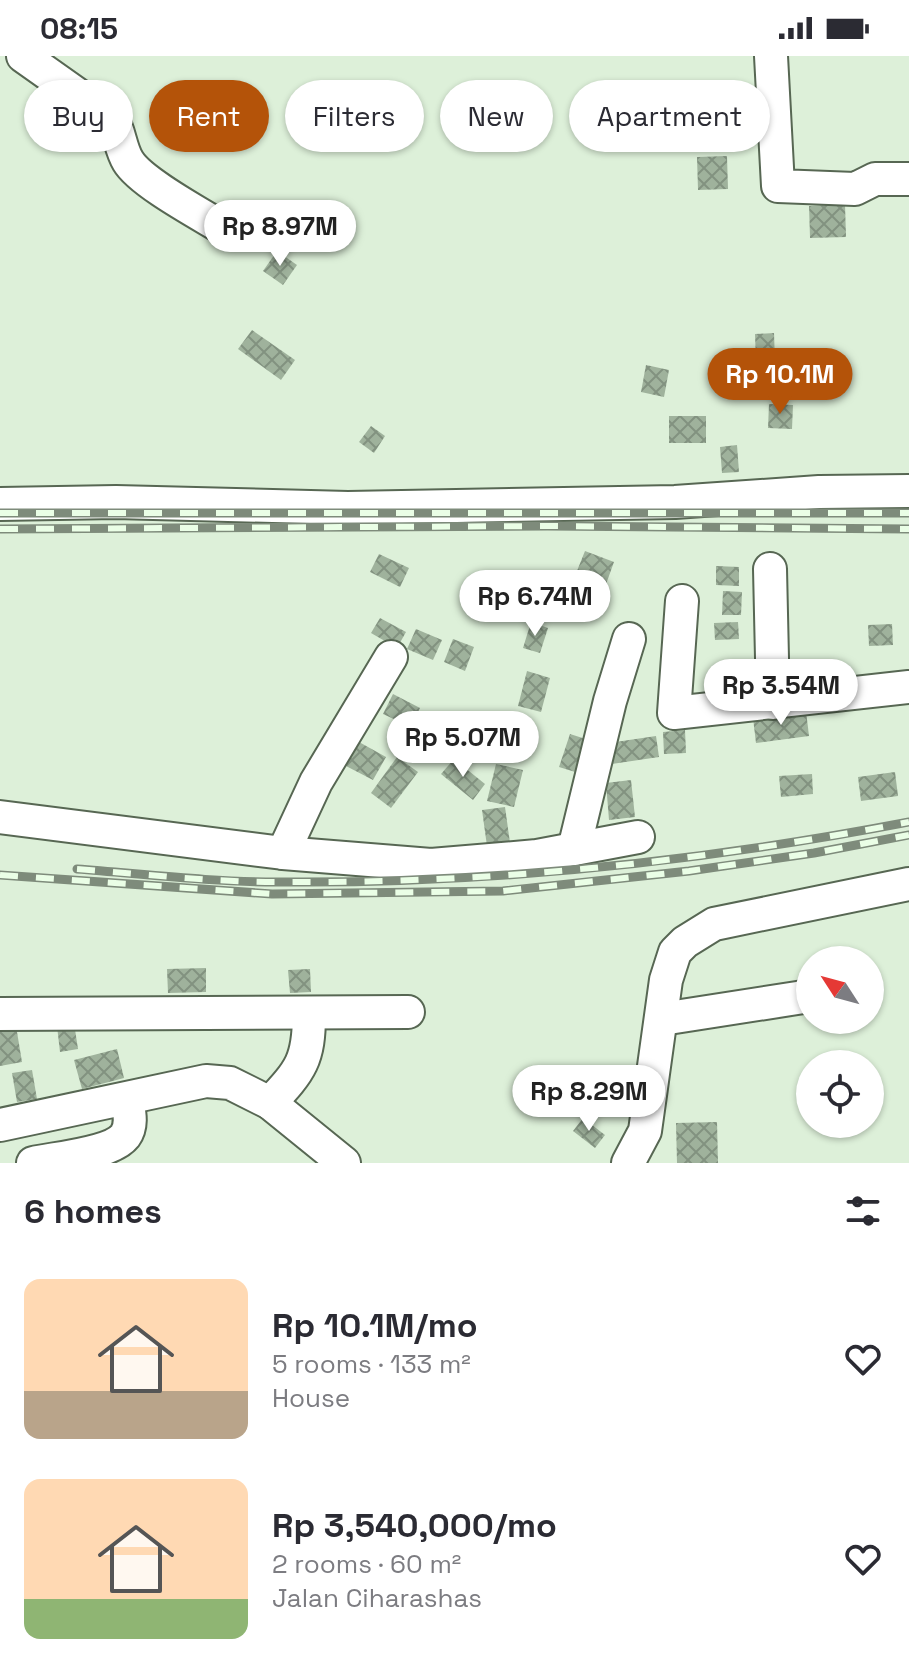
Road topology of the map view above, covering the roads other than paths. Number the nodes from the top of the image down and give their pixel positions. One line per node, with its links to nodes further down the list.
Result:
1 (23, 56): 4 (street)
2 (771, 56): 3 (street)
3 (909, 179)
4 (228, 231)
5 (909, 491): 6 (street)
6 (0, 504)
7 (770, 569): 12 (street)
8 (682, 601): 12 (street)
9 (629, 639): 15 (street)
10 (391, 657): 16 (street)
11 (909, 687): 12 (street)
12 (773, 703)
13 (0, 817): 16 (street)
14 (638, 837): 15 (street)
15 (574, 849): 16 (street)
16 (283, 853)
17 (909, 884): 23 (street)
18 (796, 998): 23 (street)
19 (408, 1012): 22 (street)
20 (0, 1014): 21 (street)
21 (41, 1014): 22 (street); 24 (street)
22 (309, 1014): 26 (street)
23 (662, 1019): 30 (street)
24 (0, 1024)
25 (127, 1099): 26 (street); 27 (street); 28 (street)
26 (270, 1103): 29 (street)
27 (0, 1125)
28 (33, 1163)
29 (344, 1163)
30 (628, 1163)

